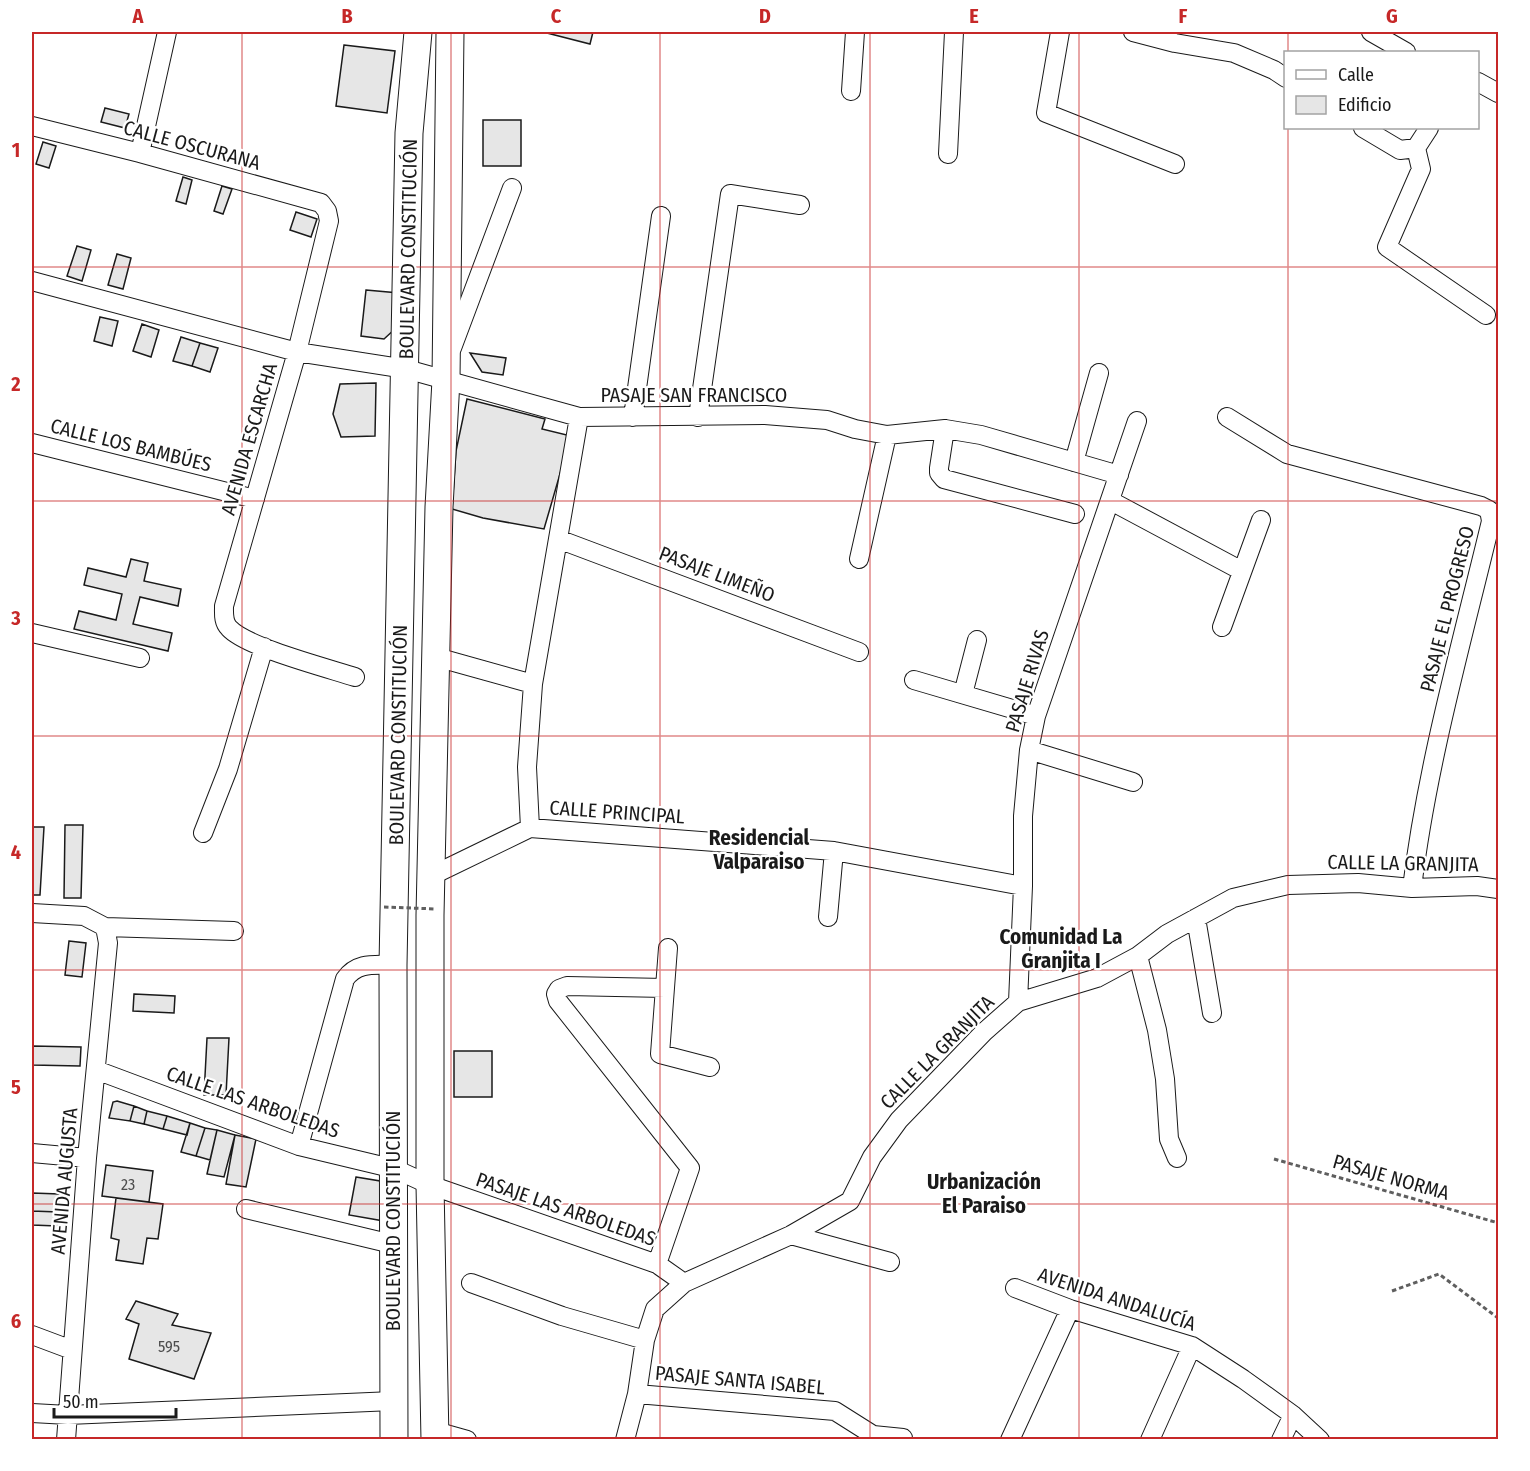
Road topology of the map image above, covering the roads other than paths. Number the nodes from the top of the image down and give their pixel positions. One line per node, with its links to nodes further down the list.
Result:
1 (167, 32): 19 (street)
2 (418, 32): 29 (highway, BOULEVARD CONSTITUCIÓN)
3 (450, 32): 30 (highway, BOULEVARD CONSTITUCIÓN)
4 (855, 32): 13 (street)
5 (954, 32): 20 (street)
6 (1060, 32): 21 (street)
7 (1133, 32): 9 (street)
8 (1371, 32): 10 (street)
9 (1176, 37): 11 (street)
10 (1404, 51)
11 (1284, 77)
12 (1479, 83): 14 (street)
13 (851, 91)
14 (1498, 93)
15 (32, 126): 19 (street, CALLE OSCURANA)
16 (1365, 129): 18 (street)
17 (1428, 129): 18 (street)
18 (1416, 148): 27 (street)
19 (140, 153): 25 (street, CALLE OSCURANA)
20 (948, 154)
21 (1175, 164)
22 (512, 188): 30 (street)
23 (800, 206): 34 (street)
24 (661, 216): 33 (street)
25 (329, 221): 28 (street, AVENIDA ESCARCHA)
26 (32, 281): 28 (street, PASAJE SAN FRANCISCO)
27 (1486, 315)
28 (297, 352): 29 (street, PASAJE SAN FRANCISCO); 42 (street, AVENIDA ESCARCHA)
29 (406, 369): 30 (street, PASAJE SAN FRANCISCO); 77 (highway, BOULEVARD CONSTITUCIÓN)
30 (446, 372): 32 (street, PASAJE SAN FRANCISCO); 54 (highway, BOULEVARD CONSTITUCIÓN)
31 (1099, 373): 40 (street)
32 (579, 417): 33 (street, PASAJE SAN FRANCISCO); 46 (street)
33 (633, 417): 34 (street, PASAJE SAN FRANCISCO)
34 (698, 417): 38 (street, PASAJE SAN FRANCISCO)
35 (1227, 417): 68 (street, PASAJE EL PROGRESO)
36 (1137, 421): 41 (street, PASAJE RIVAS)
37 (945, 429): 38 (street, PASAJE SAN FRANCISCO); 40 (street, PASAJE SAN FRANCISCO); 44 (street)
38 (887, 435): 47 (street)
39 (32, 443): 42 (street, CALLE LOS BAMBÚES)
40 (1074, 462): 41 (street, PASAJE SAN FRANCISCO)
41 (1119, 475): 43 (street, PASAJE RIVAS)
42 (255, 499): 52 (street, AVENIDA ESCARCHA)
43 (1111, 501): 48 (street); 60 (street, PASAJE RIVAS)
44 (1075, 514)
45 (1261, 520): 48 (street)
46 (558, 539): 53 (street, PASAJE LIMEÑO); 58 (street)
47 (859, 559)
48 (1242, 571): 49 (street)
49 (1222, 627)
50 (32, 633): 55 (street)
51 (976, 640): 59 (street)
52 (264, 647): 56 (street); 64 (street)
53 (859, 652)
54 (436, 657): 58 (street); 66 (highway, BOULEVARD CONSTITUCIÓN)
55 (140, 658)
56 (355, 677)
57 (914, 680): 59 (street)
58 (533, 684): 63 (street)
59 (963, 694): 60 (street)
60 (1036, 716): 61 (street, PASAJE RIVAS)
61 (1029, 750): 62 (street); 67 (street, PASAJE RIVAS)
62 (1133, 782)
63 (530, 828): 65 (street, CALLE PRINCIPAL); 66 (street, CALLE PRINCIPAL)
64 (202, 833)
65 (834, 850): 67 (street, CALLE PRINCIPAL); 71 (street)
66 (431, 876): 88 (highway, BOULEVARD CONSTITUCIÓN)
67 (1023, 886): 79 (street, PASAJE RIVAS)
68 (1412, 888): 69 (street, CALLE LA GRANJITA); 72 (street, CALLE LA GRANJITA)
69 (1498, 889)
70 (32, 914): 73 (street)
71 (828, 917)
72 (1196, 918): 76 (street, CALLE LA GRANJITA); 80 (street)
73 (105, 927): 74 (street); 82 (street, AVENIDA AUGUSTA)
74 (234, 931)
75 (668, 948): 78 (street)
76 (1138, 956): 79 (street, CALLE LA GRANJITA); 86 (street)
77 (393, 965): 83 (street); 87 (highway, BOULEVARD CONSTITUCIÓN)
78 (665, 988): 81 (street); 93 (street)
79 (1018, 1002): 90 (street, CALLE LA GRANJITA)
80 (1212, 1013)
81 (710, 1067)
82 (96, 1070): 83 (street, CALLE LAS ARBOLEDAS); 85 (street, AVENIDA AUGUSTA)
83 (299, 1146): 87 (street, CALLE LAS ARBOLEDAS)
84 (32, 1153): 85 (street)
85 (87, 1158): 101 (street, AVENIDA AUGUSTA)
86 (1177, 1158)
87 (394, 1169): 88 (street, CALLE LAS ARBOLEDAS); 91 (highway, BOULEVARD CONSTITUCIÓN)
88 (430, 1185): 93 (street, PASAJE LAS ARBOLEDAS); 107 (highway, BOULEVARD CONSTITUCIÓN)
89 (246, 1209): 91 (street)
90 (791, 1235): 92 (street); 95 (street, CALLE LA GRANJITA)
91 (392, 1244): 103 (highway, BOULEVARD CONSTITUCIÓN)
92 (890, 1263)
93 (657, 1264): 95 (street, PASAJE LAS ARBOLEDAS)
94 (471, 1283): 99 (street)
95 (684, 1283): 99 (street, CALLE LA GRANJITA)
96 (1014, 1288): 97 (street, AVENIDA ANDALUCÍA)
97 (1070, 1309): 100 (street, AVENIDA ANDALUCÍA); 113 (street)
98 (32, 1335): 101 (street)
99 (645, 1340): 102 (street, CALLE LA GRANJITA)
100 (1192, 1346): 106 (street, AVENIDA ANDALUCÍA); 114 (street)
101 (72, 1350): 105 (street, AVENIDA AUGUSTA)
102 (637, 1394): 108 (street, PASAJE SANTA ISABEL); 112 (street, CALLE LA GRANJITA)
103 (393, 1401): 105 (street); 110 (highway, BOULEVARD CONSTITUCIÓN)
104 (32, 1413): 105 (street)
105 (68, 1415): 109 (street, AVENIDA AUGUSTA)
106 (1293, 1415): 115 (street); 116 (street, AVENIDA ANDALUCÍA)
107 (435, 1435): 111 (street)
108 (903, 1438)
109 (66, 1440)
110 (394, 1440)
111 (467, 1440)
112 (625, 1440)
113 (1010, 1440)
114 (1150, 1440)
115 (1281, 1440)
116 (1320, 1440)

